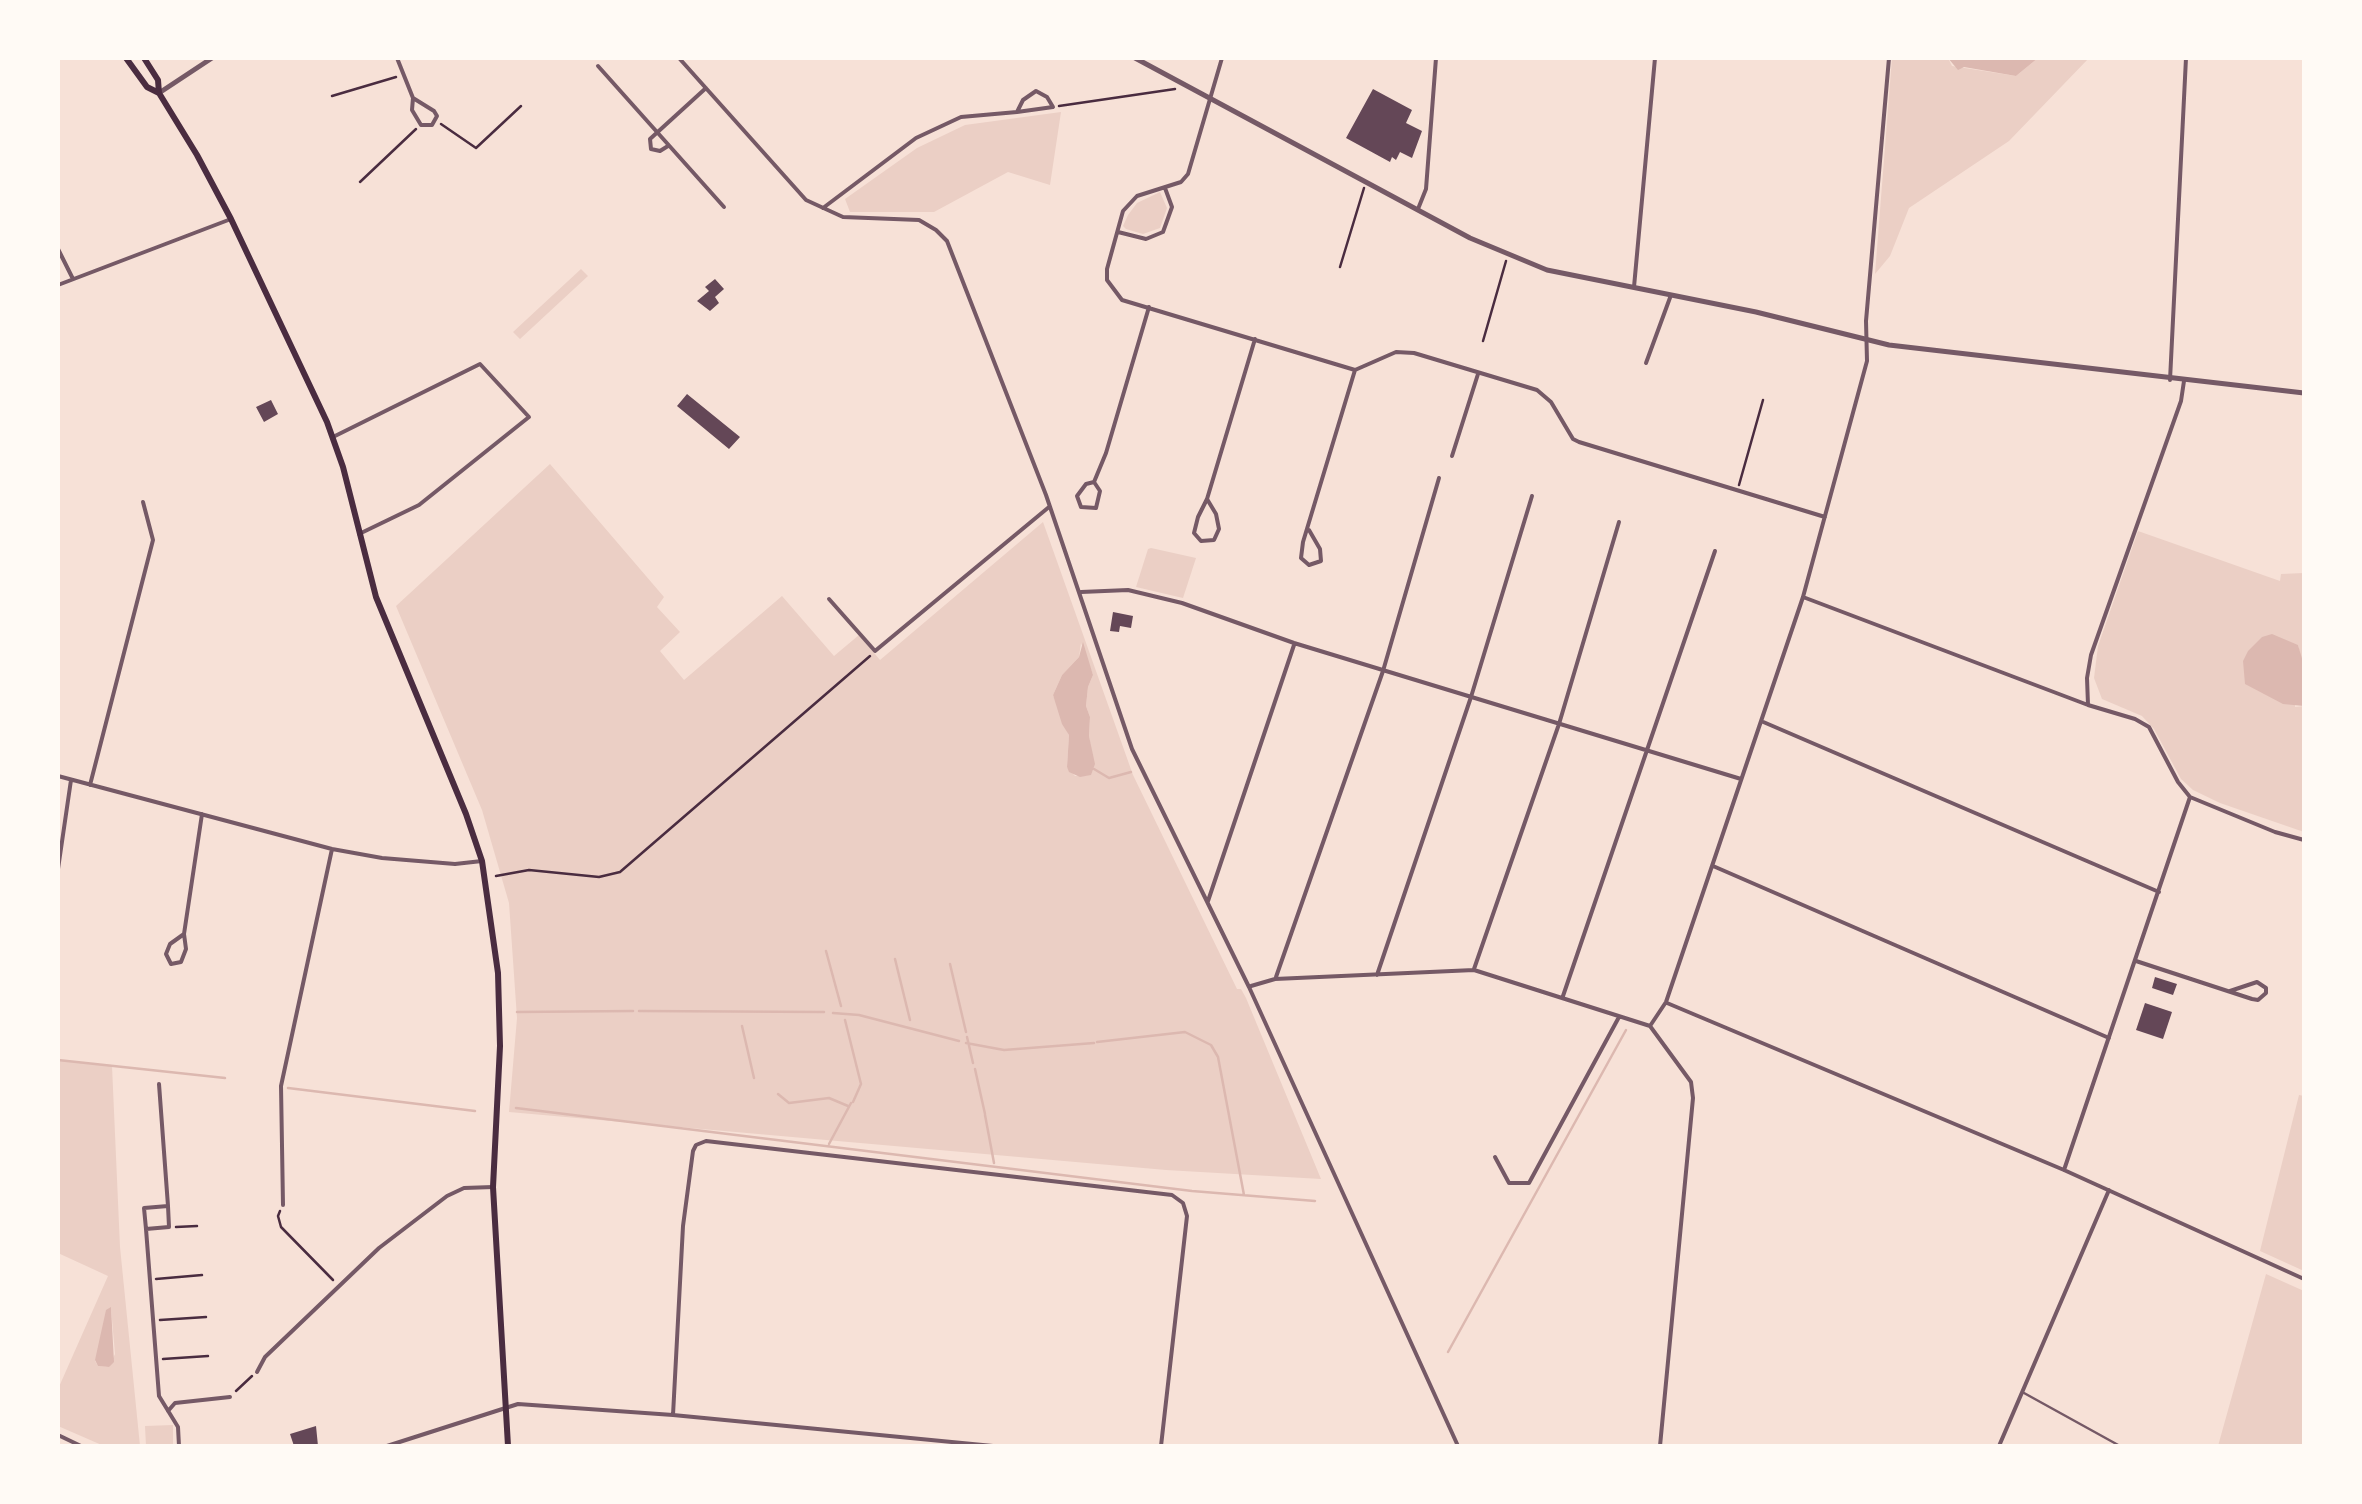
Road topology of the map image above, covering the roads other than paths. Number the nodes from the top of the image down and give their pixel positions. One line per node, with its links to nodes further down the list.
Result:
1 (126, 58): 14 (main road)
2 (144, 58): 14 (main road)
3 (212, 58): 14 (street)
4 (396, 58): 15 (street)
5 (679, 58): 13 (street)
6 (1134, 58): 16 (street)
7 (1222, 58): 16 (street)
8 (1436, 58): 23 (street)
9 (1655, 58): 29 (street)
10 (1889, 58): 33 (street)
11 (2186, 58): 37 (street)
12 (598, 66): 18 (street)
13 (706, 88): 18 (street); 22 (street)
14 (159, 93): 24 (main road)
15 (413, 98): 15 (street)
16 (1212, 98): 20 (street); 23 (street)
17 (1018, 112): 17 (street); 22 (street)
18 (657, 132): 19 (street); 19 (street)
19 (669, 145): 21 (street)
20 (1166, 188): 25 (street); 25 (street)
21 (724, 207)
22 (823, 208): 47 (street)
23 (1418, 209): 29 (street)
24 (230, 219): 27 (street); 40 (main road)
25 (1118, 232): 31 (street)
26 (58, 249): 27 (street)
27 (73, 279): 28 (street)
28 (58, 285)
29 (1634, 287): 30 (street)
30 (1670, 295): 33 (street); 34 (street)
31 (1149, 308): 32 (street); 43 (street)
32 (1254, 340): 35 (street); 45 (street)
33 (1868, 341): 37 (street); 48 (street)
34 (1646, 362)
35 (1355, 370): 36 (street); 50 (street)
36 (1478, 374): 41 (street); 48 (street)
37 (2170, 380): 38 (street)
38 (2184, 382): 39 (street); 59 (street)
39 (2304, 393)
40 (333, 437): 51 (main road); 51 (street)
41 (1452, 456)
42 (1439, 478): 57 (street)
43 (1094, 482): 43 (street)
44 (1532, 496): 58 (street)
45 (1207, 499): 45 (street)
46 (142, 502): 66 (street)
47 (1050, 506): 53 (street); 55 (street)
48 (1825, 517): 54 (street)
49 (1619, 522): 61 (street)
50 (1310, 530): 50 (street)
51 (359, 534): 71 (main road)
52 (1714, 551): 62 (street)
53 (1081, 592): 56 (street); 75 (street)
54 (1803, 597): 59 (street); 60 (street)
55 (830, 599)
56 (1294, 643): 57 (street); 75 (street)
57 (1383, 671): 58 (street); 80 (street)
58 (1471, 697): 61 (street); 79 (street)
59 (2088, 705): 67 (street)
60 (1761, 721): 64 (street); 74 (street)
61 (1560, 724): 62 (street); 78 (street)
62 (1648, 751): 64 (street); 83 (street)
63 (58, 776): 65 (street)
64 (1741, 779): 72 (street)
65 (71, 780): 66 (street); 73 (street)
66 (90, 785): 68 (street)
67 (2190, 797): 69 (street); 74 (street)
68 (202, 814): 70 (street); 76 (street)
69 (2304, 840)
70 (332, 849): 71 (street); 93 (street)
71 (482, 862): 91 (main road)
72 (1713, 866): 84 (street); 87 (street)
73 (58, 869)
74 (2158, 892): 77 (street)
75 (1208, 901): 81 (street)
76 (184, 934): 76 (street)
77 (2136, 961): 82 (street); 87 (street)
78 (1474, 970): 79 (street); 83 (street)
79 (1378, 975): 80 (street)
80 (1275, 979): 81 (street)
81 (1248, 987): 110 (street)
82 (2230, 990): 82 (street)
83 (1562, 998): 85 (street)
84 (1666, 1002): 86 (street); 90 (street)
85 (1620, 1017): 86 (street); 89 (street)
86 (1650, 1026): 111 (street)
87 (2109, 1038): 90 (street)
88 (159, 1084): 94 (street)
89 (1495, 1157)
90 (2064, 1170): 92 (street)
91 (493, 1187): 97 (street); 100 (main road)
92 (2109, 1190): 96 (street); 98 (street)
93 (283, 1205)
94 (168, 1206): 95 (street); 95 (street)
95 (146, 1228): 101 (street)
96 (2304, 1279)
97 (257, 1372)
98 (2022, 1392): 112 (street); 113 (lane)
99 (230, 1397): 101 (street)
100 (505, 1407): 102 (street); 106 (street); 107 (main road)
101 (168, 1411): 105 (street)
102 (672, 1414): 108 (street); 109 (street)
103 (58, 1436): 104 (street)
104 (81, 1446)
105 (179, 1446)
106 (387, 1446)
107 (508, 1446)
108 (993, 1446)
109 (1161, 1446)
110 (1458, 1446)
111 (1660, 1446)
112 (1998, 1446)
113 (2120, 1446)

